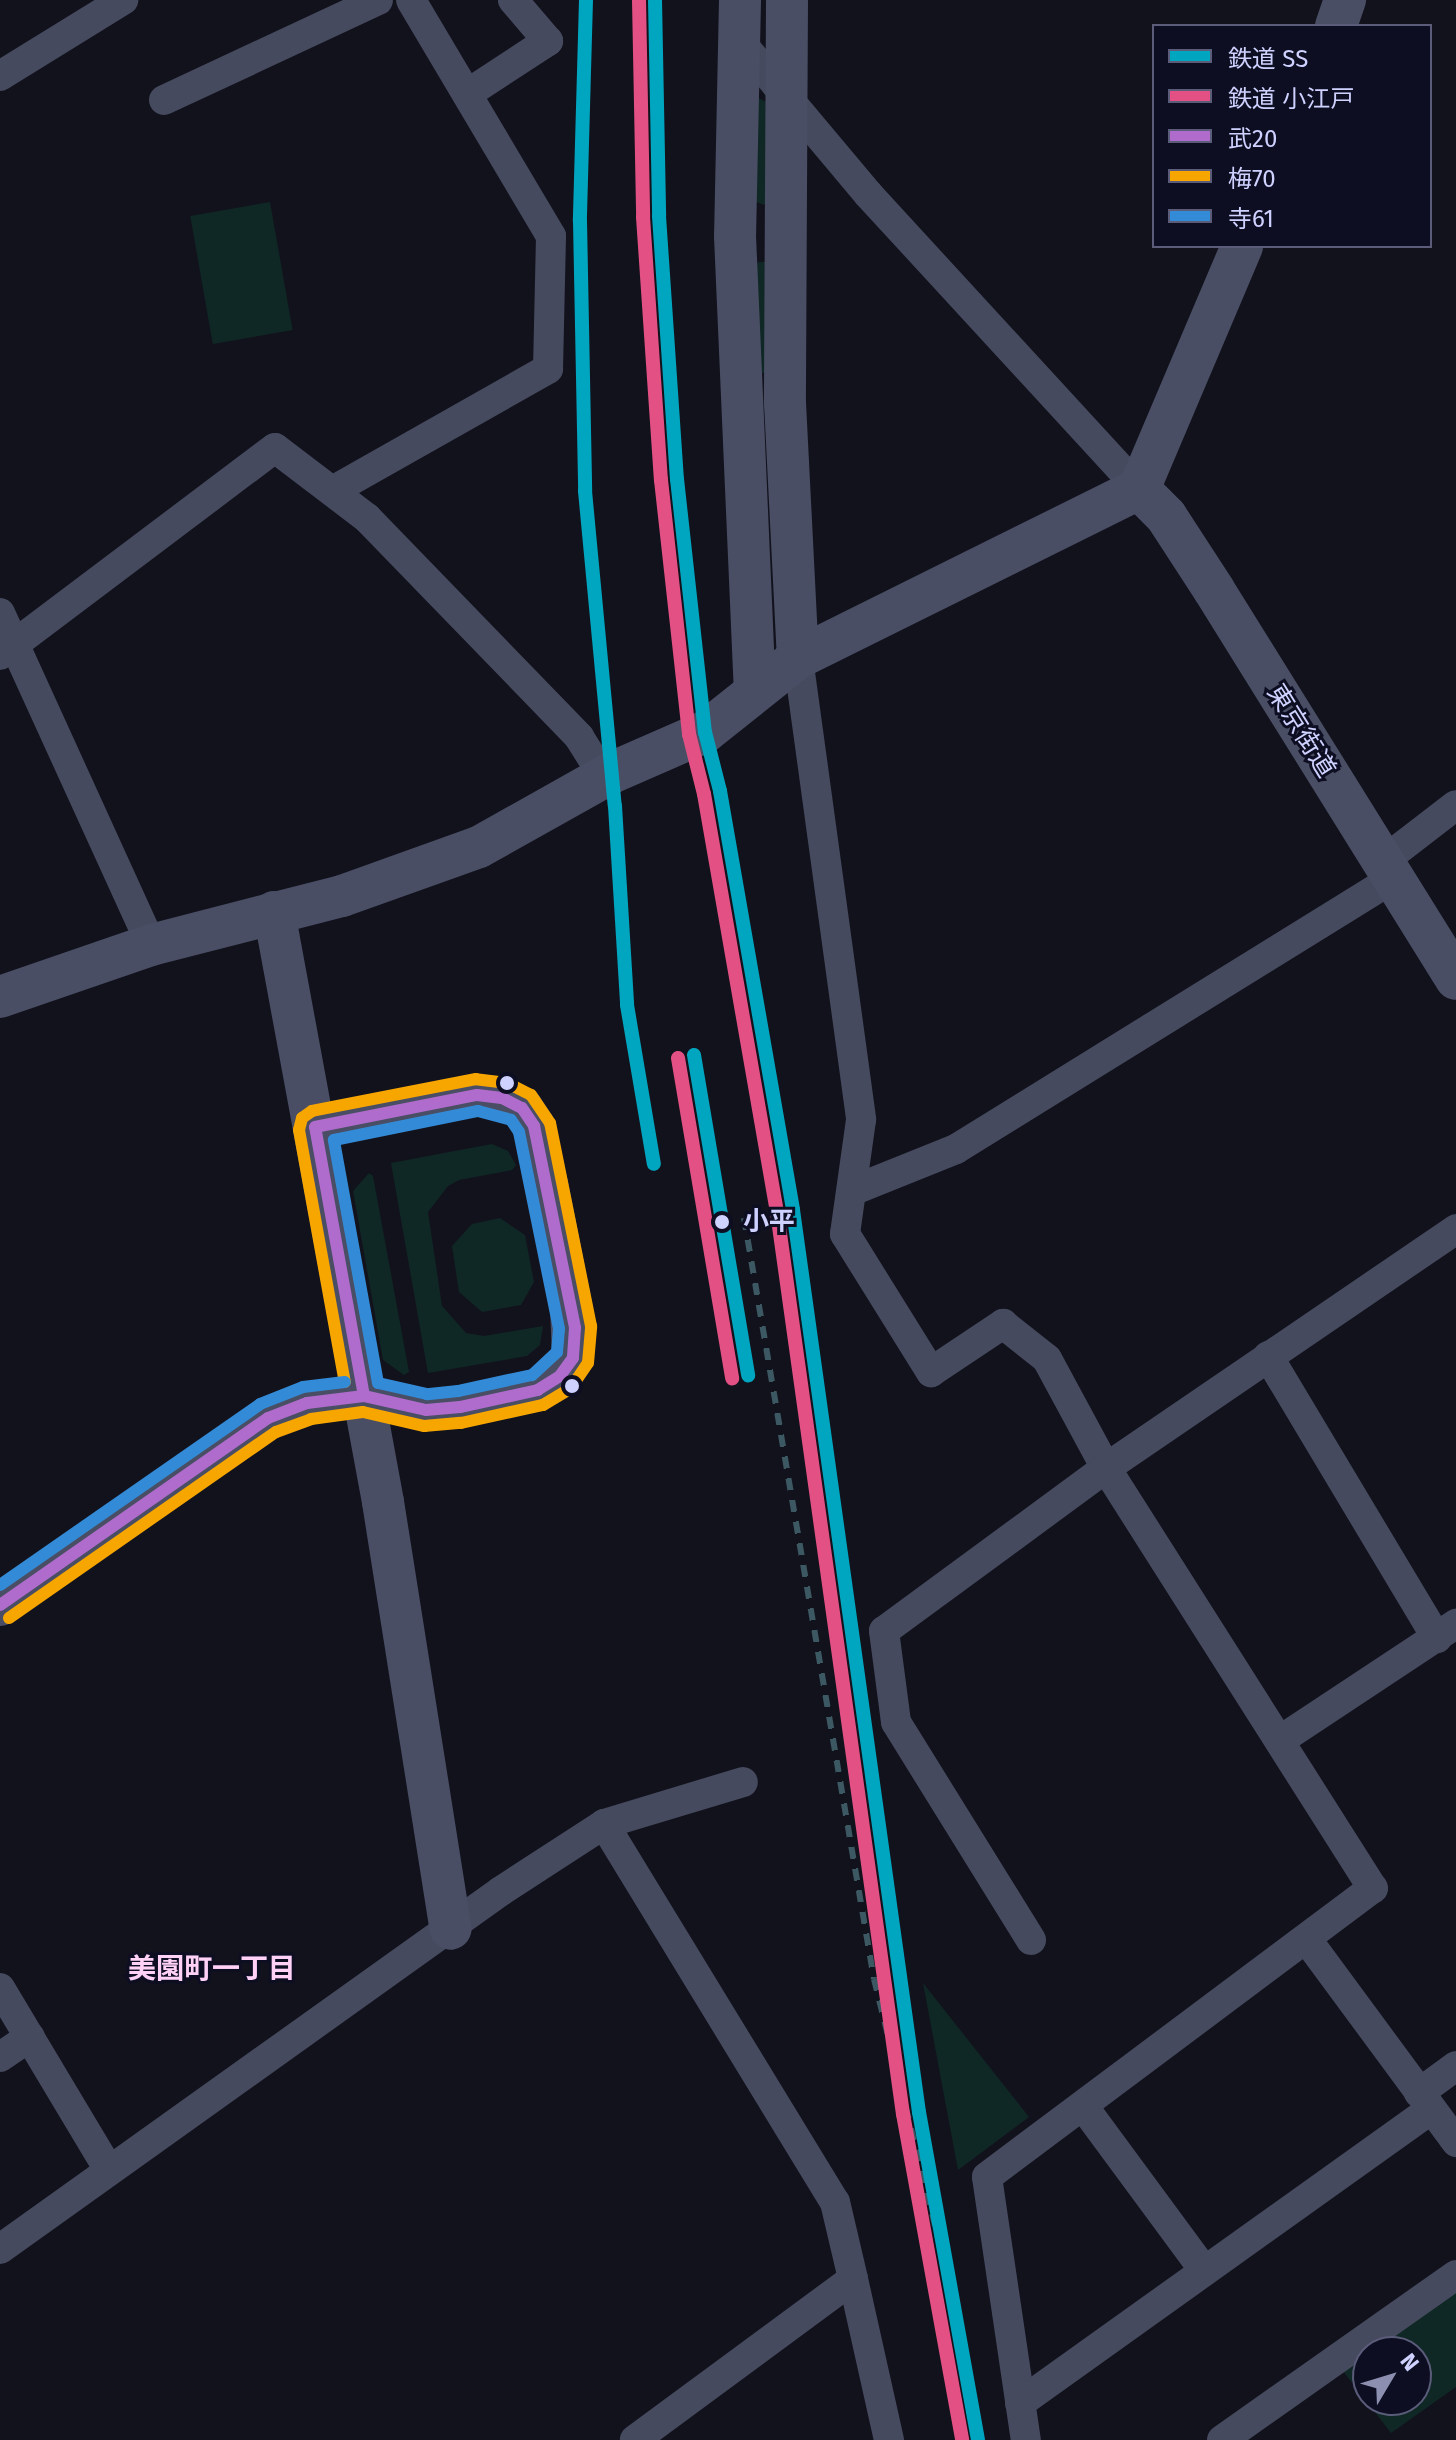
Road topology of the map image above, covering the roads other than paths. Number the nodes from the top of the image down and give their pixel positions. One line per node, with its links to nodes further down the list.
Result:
1 (123, 0): 9 (street)
2 (378, 0): 12 (street)
3 (411, 0): 10 (street)
4 (513, 0): 10 (street)
5 (787, 0): 11 (street)
6 (1345, 0): 8 (street)
7 (739, 20): 11 (street); 19 (street)
8 (1337, 24)
9 (0, 76)
10 (467, 94): 15 (street)
11 (785, 97): 14 (street); 18 (street)
12 (164, 100)
13 (1241, 248): 14 (street)
14 (1139, 489): 18 (street); 22 (street, 東京街道)
15 (334, 490): 17 (street); 20 (street)
16 (0, 613): 17 (street)
17 (8, 650): 24 (street)
18 (798, 658): 19 (street); 28 (street)
19 (755, 690): 20 (street)
20 (604, 777): 23 (street)
21 (1456, 805): 22 (street)
22 (1387, 870): 25 (street, 東京街道); 28 (street)
23 (277, 900): 24 (street); 27 (street)
24 (151, 945): 26 (street)
25 (1456, 979)
26 (0, 997)
27 (315, 1127): 31 (street); 31 (street)
28 (854, 1190): 32 (street)
29 (1456, 1229): 30 (street)
30 (1268, 1356): 32 (street); 34 (street)
31 (364, 1396): 33 (street); 38 (street)
32 (1106, 1468): 35 (street); 39 (street)
33 (0, 1605)
34 (1446, 1631): 35 (street)
35 (1282, 1739): 40 (street)
36 (743, 1782): 37 (street)
37 (604, 1824): 38 (street); 52 (street)
38 (451, 1929): 48 (street)
39 (1031, 1940)
40 (1308, 1941): 45 (street); 46 (street)
41 (0, 1988): 42 (street)
42 (30, 2037): 43 (street); 48 (street)
43 (0, 2057)
44 (1456, 2066): 45 (street)
45 (1425, 2101): 47 (street); 50 (street)
46 (1083, 2106): 50 (street); 53 (street)
47 (1456, 2142)
48 (109, 2170): 49 (street)
49 (0, 2249)
50 (1203, 2269): 53 (street)
51 (1456, 2275): 57 (street)
52 (853, 2279): 54 (street); 55 (street)
53 (1020, 2403): 56 (street)
54 (635, 2440)
55 (889, 2440)
56 (1026, 2440)
57 (1222, 2440)

